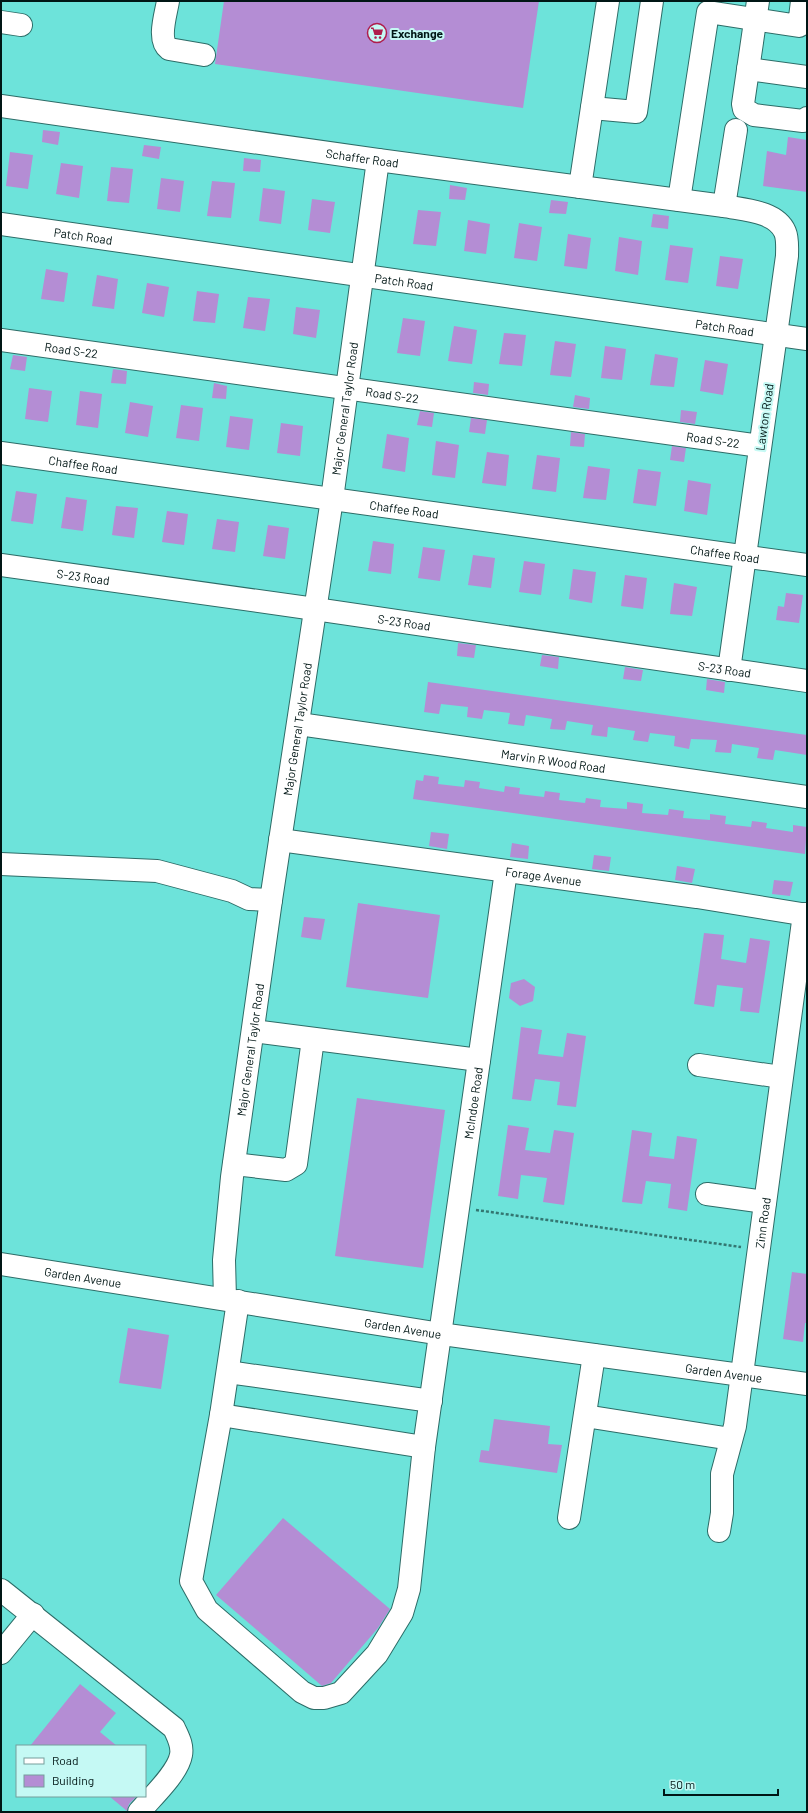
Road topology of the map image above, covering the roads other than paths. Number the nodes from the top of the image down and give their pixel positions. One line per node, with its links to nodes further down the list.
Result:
1 (168, 1): 6 (street)
2 (608, 1): 10 (street)
3 (652, 1): 10 (street)
4 (802, 1): 5 (street)
5 (757, 10): 7 (street); 15 (street)
6 (204, 55)
7 (748, 69): 8 (street); 11 (street)
8 (807, 78)
9 (1, 106): 13 (street, Schaffer Road)
10 (592, 108): 14 (street)
11 (807, 118)
12 (736, 130): 16 (street)
13 (378, 160): 14 (street, Schaffer Road); 18 (street, Major General Taylor Road)
14 (580, 187): 15 (street, Schaffer Road)
15 (679, 200): 16 (street, Schaffer Road)
16 (724, 206): 19 (street, Lawton Road)
17 (1, 224): 18 (street, Patch Road)
18 (362, 276): 19 (street, Patch Road); 22 (street, Major General Taylor Road)
19 (776, 334): 20 (street, Patch Road); 23 (street, Lawton Road)
20 (807, 338)
21 (1, 340): 22 (street, Road S-22)
22 (346, 387): 23 (street, Road S-22); 25 (street, Major General Taylor Road)
23 (760, 446): 26 (street, Lawton Road)
24 (1, 453): 25 (street, Chaffee Road)
25 (332, 499): 26 (street, Chaffee Road); 29 (street, Major General Taylor Road)
26 (746, 557): 28 (street, Chaffee Road); 30 (street, Lawton Road)
27 (1, 565): 29 (street, S-23 Road)
28 (807, 565)
29 (316, 609): 30 (street, S-23 Road); 32 (street, Major General Taylor Road)
30 (729, 670): 31 (street, S-23 Road)
31 (807, 681)
32 (299, 724): 33 (street, Marvin R Wood Road); 34 (street, Major General Taylor Road)
33 (807, 797)
34 (280, 840): 36 (street, Forage Avenue); 37 (street, Major General Taylor Road)
35 (1, 864): 37 (street)
36 (506, 871): 38 (street, Forage Avenue); 41 (street, McIndoe Road)
37 (271, 900): 39 (street, Major General Taylor Road)
38 (805, 914): 43 (street, Zinn Road)
39 (253, 1031): 40 (street); 44 (street, Major General Taylor Road)
40 (313, 1039): 41 (street); 44 (street)
41 (479, 1060): 49 (street, McIndoe Road)
42 (699, 1065): 43 (street)
43 (781, 1076): 46 (street, Zinn Road)
44 (234, 1164): 48 (street, Major General Taylor Road)
45 (707, 1194): 46 (street)
46 (765, 1202): 52 (street, Zinn Road)
47 (1, 1264): 48 (street, Garden Avenue)
48 (231, 1300): 49 (street, Garden Avenue); 51 (street, Major General Taylor Road)
49 (441, 1334): 50 (street, Garden Avenue); 54 (street, McIndoe Road)
50 (594, 1355): 52 (street, Garden Avenue); 56 (street)
51 (228, 1372): 54 (street); 55 (street, Major General Taylor Road)
52 (743, 1376): 53 (street, Garden Avenue); 57 (street, Zinn Road)
53 (807, 1384)
54 (431, 1401): 58 (street, McIndoe Road)
55 (221, 1415): 58 (street); 58 (street, McIndoe Road)
56 (585, 1416): 57 (street); 59 (street)
57 (731, 1439): 60 (street, Zinn Road)
58 (424, 1447)
59 (570, 1518)
60 (719, 1531)
61 (1, 1590): 62 (street)
62 (33, 1614): 63 (street); 64 (street)
63 (1, 1652)
64 (140, 1812)

